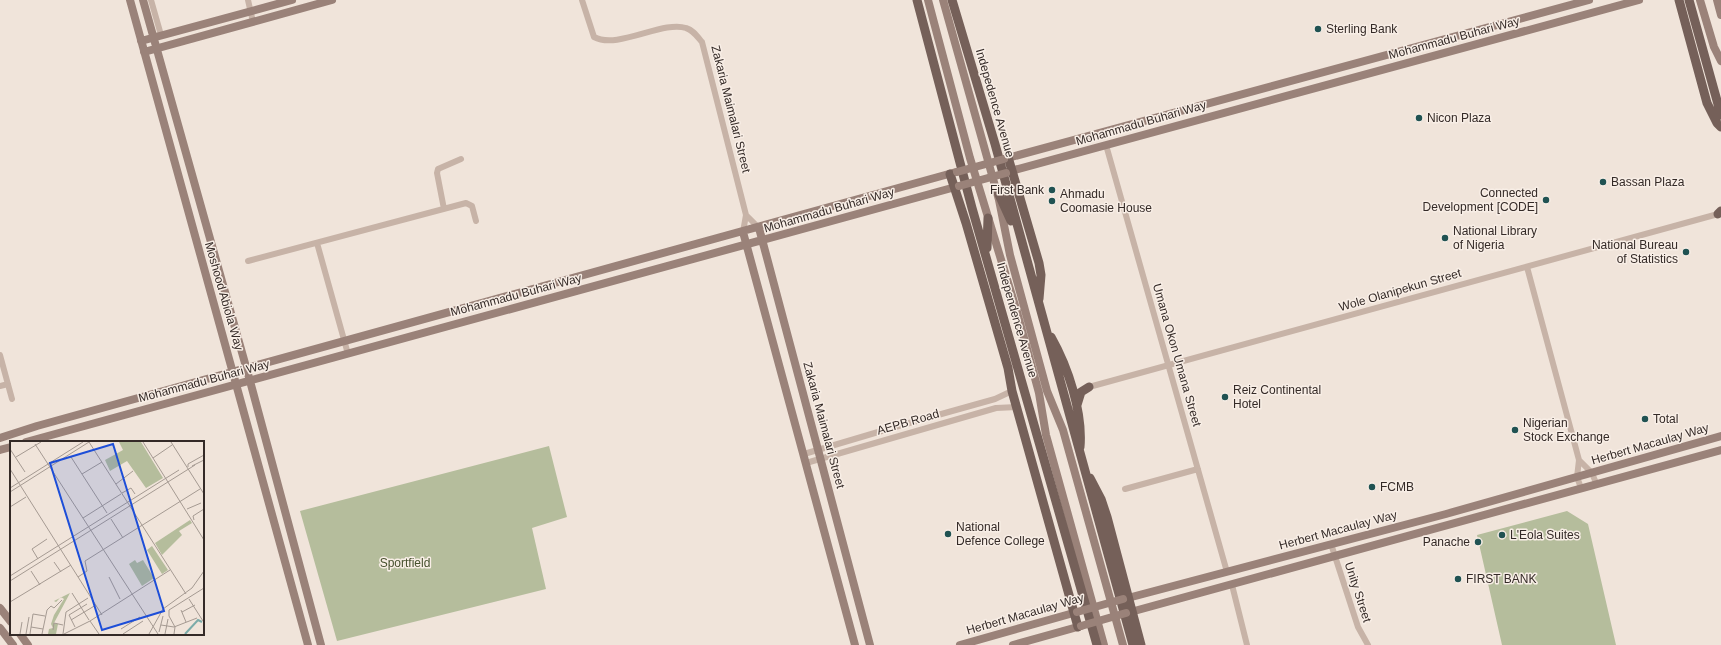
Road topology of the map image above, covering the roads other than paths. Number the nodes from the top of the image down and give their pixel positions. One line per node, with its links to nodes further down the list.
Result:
1 (130, 0): 23 (main road, Moshood Abiola Way)
2 (143, 0): 21 (main road, Moshood Abiola Way)
3 (151, 0): 21 (street)
4 (248, 0): 18 (street)
5 (292, 0): 18 (main road)
6 (332, 0): 20 (main road)
7 (582, 0): 42 (street, Zakaria Maimalari Street)
8 (917, 0): 51 (main road, Independence Avenue)
9 (928, 0): 43 (main road, Independence Avenue)
10 (943, 0): 38 (main road, Independence Avenue)
11 (952, 0): 39 (main road, Indepedence Avenue)
12 (1589, 0): 22 (main road, Mohammadu Buhari Way)
13 (1638, 0): 25 (main road, Mohammadu Buhari Way)
14 (1679, 0): 31 (main road)
15 (1689, 0): 30 (main road)
16 (1717, 0): 19 (main road)
17 (1700, 2): 27 (main road)
18 (251, 12): 20 (street); 21 (main road)
19 (1721, 15)
20 (253, 22): 24 (main road)
21 (158, 36): 23 (main road); 24 (main road, Moshood Abiola Way)
22 (1456, 36): 25 (main road); 28 (main road, Mohammadu Buhari Way)
23 (142, 41): 26 (main road, Moshood Abiola Way)
24 (157, 48): 26 (main road); 60 (main road, Moshood Abiola Way)
25 (1459, 49): 29 (main road, Mohammadu Buhari Way)
26 (144, 52): 61 (main road, Moshood Abiola Way)
27 (1721, 61)
28 (1222, 99): 29 (main road); 33 (main road, Mohammadu Buhari Way)
29 (1225, 112): 32 (main road, Mohammadu Buhari Way)
30 (1721, 115)
31 (1721, 128)
32 (1106, 145): 35 (main road, Mohammadu Buhari Way); 59 (street, Umana Okon Umana Street)
33 (1006, 158): 35 (main road); 36 (main road, Mohammadu Buhari Way, bridge)
34 (461, 159): 40 (street)
35 (1009, 172): 37 (main road, Mohammadu Buhari Way, bridge); 54 (main road)
36 (954, 173): 37 (main road); 45 (main road, Mohammadu Buhari Way)
37 (957, 186): 47 (main road, Mohammadu Buhari Way); 68 (main road)
38 (996, 188): 50 (main road); 115 (main road, Independence Avenue)
39 (1006, 188): 50 (main road, Independence Avenue)
40 (444, 209): 44 (street); 48 (street)
41 (1720, 213): 53 (street, Wole Olanipekun Street)
42 (746, 215): 45 (street); 46 (street, Zakaria Maimalari Street)
43 (988, 218): 51 (main road); 114 (main road, Independence Avenue)
44 (476, 220)
45 (759, 228): 46 (main road, Mohammadu Buhari Way); 47 (main road, Zakaria Maimalari Street)
46 (743, 232): 49 (main road, Zakaria Maimalari Street); 56 (main road, Mohammadu Buhari Way)
47 (762, 241): 49 (main road, Mohammadu Buhari Way); 77 (main road, Zakaria Maimalari Street)
48 (317, 243): 52 (street); 56 (street)
49 (747, 245): 57 (main road, Mohammadu Buhari Way); 79 (main road, Zakaria Maimalari Street)
50 (1023, 246): 54 (main road, Independence Avenue)
51 (987, 258): 113 (main road, Independence Avenue)
52 (248, 261)
53 (1527, 266): 59 (street, Wole Olanipekun Street); 82 (street)
54 (1039, 302): 55 (main road, Independence Avenue)
55 (1044, 325): 62 (main road); 80 (main road, Independence Avenue)
56 (344, 342): 57 (street); 60 (main road, Mohammadu Buhari Way)
57 (348, 354): 63 (main road, Mohammadu Buhari Way)
58 (0, 355): 64 (street)
59 (1168, 366): 67 (street, Wole Olanipekun Street); 85 (street, Umana Okon Umana Street)
60 (247, 369): 61 (main road, Mohammadu Buhari Way); 63 (main road, Moshood Abiola Way)
61 (233, 373): 65 (main road, Moshood Abiola Way); 73 (main road, Mohammadu Buhari Way)
62 (1069, 377): 67 (main road); 70 (main road)
63 (250, 380): 65 (main road, Mohammadu Buhari Way); 96 (main road, Moshood Abiola Way)
64 (8, 384): 66 (street); 69 (street)
65 (236, 384): 74 (main road, Mohammadu Buhari Way); 98 (main road, Moshood Abiola Way)
66 (0, 386)
67 (1088, 387): 70 (main road)
68 (1012, 391): 71 (main road); 77 (street, AEPB Road)
69 (12, 399)
70 (1076, 406): 80 (main road)
71 (1017, 408): 81 (street, AEPB Road); 99 (main road)
72 (1721, 436): 86 (main road, Herbert Macaulay Way)
73 (0, 438)
74 (30, 441)
75 (10, 447): 76 (main road)
76 (0, 450)
77 (818, 450): 79 (street, AEPB Road); 81 (main road, Zakaria Maimalari Street)
78 (1721, 450): 88 (main road, Herbert Macaulay Way)
79 (804, 454): 83 (main road, Zakaria Maimalari Street)
80 (1079, 454): 84 (main road, Independence Avenue)
81 (821, 459): 83 (street, AEPB Road); 110 (main road, Zakaria Maimalari Street)
82 (1579, 460): 86 (street); 87 (street)
83 (806, 463): 109 (main road, Zakaria Maimalari Street)
84 (1082, 466): 95 (main road); 116 (main road, Independence Avenue)
85 (1198, 469): 90 (street); 93 (street, Umana Okon Umana Street)
86 (1592, 473): 87 (main road, Herbert Macaulay Way); 88 (street)
87 (1577, 477): 89 (street); 91 (main road, Herbert Macaulay Way)
88 (1596, 483): 89 (main road, Herbert Macaulay Way)
89 (1581, 488): 92 (main road, Herbert Macaulay Way)
90 (1124, 489)
91 (1331, 544): 92 (street, Unity Street); 93 (main road, Herbert Macaulay Way)
92 (1335, 556): 94 (main road, Herbert Macaulay Way); 119 (street, Unity Street)
93 (1227, 572): 95 (main road, Herbert Macaulay Way)
94 (1232, 585): 100 (main road, Herbert Macaulay Way); 118 (street)
95 (1126, 599): 99 (main road, Herbert Macaulay Way, bridge); 100 (main road)
96 (310, 606): 98 (main road); 108 (main road, Moshood Abiola Way)
97 (0, 608): 101 (main road)
98 (298, 610): 107 (main road, Moshood Abiola Way)
99 (1075, 613): 102 (main road); 111 (main road, Herbert Macaulay Way)
100 (1129, 613): 102 (main road, Herbert Macaulay Way, bridge); 117 (main road)
101 (10, 621)
102 (1079, 627): 112 (main road, Herbert Macaulay Way)
103 (0, 628): 105 (main road)
104 (21, 635): 106 (main road)
105 (13, 645)
106 (28, 645)
107 (308, 645)
108 (321, 645)
109 (856, 645)
110 (870, 645)
111 (960, 645)
112 (1013, 645)
113 (1097, 645)
114 (1104, 645)
115 (1123, 645)
116 (1132, 645)
117 (1141, 645)
118 (1247, 645)
119 (1368, 645)

